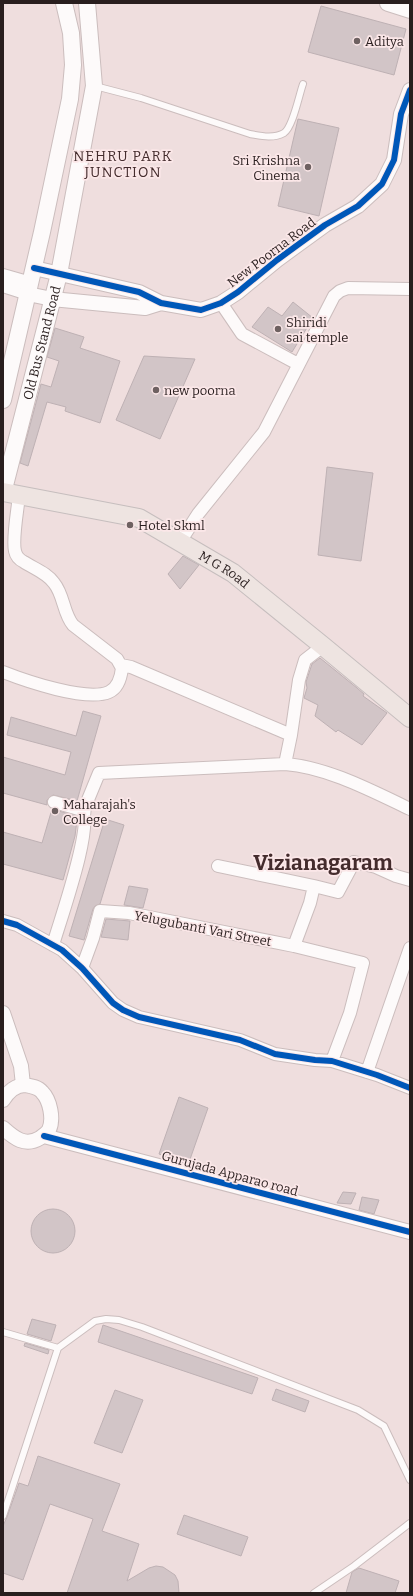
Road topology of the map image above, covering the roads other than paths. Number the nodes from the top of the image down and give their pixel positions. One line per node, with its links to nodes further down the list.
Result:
1 (64, 3): 10 (main road, Old Bus Stand Road)
2 (87, 3): 6 (main road, Old Bus Stand Road)
3 (388, 3): 4 (main road)
4 (410, 10)
5 (303, 84): 6 (lane)
6 (94, 86): 8 (main road, Old Bus Stand Road)
7 (410, 90): 15 (street, New Poorna Road)
8 (59, 274): 10 (street); 13 (main road, Old Bus Stand Road); 14 (street)
9 (3, 275): 10 (street)
10 (31, 282): 11 (street); 13 (street); 17 (main road, Old Bus Stand Road)
11 (3, 286)
12 (410, 289): 16 (street)
13 (52, 299): 14 (street); 18 (main road, Old Bus Stand Road)
14 (161, 303): 15 (street, New Poorna Road)
15 (221, 303): 16 (street)
16 (298, 364): 19 (street)
17 (3, 400)
18 (9, 493): 19 (main road, M G Road); 21 (street)
19 (180, 542): 20 (main road, M G Road)
20 (323, 646): 23 (main road, M G Road); 24 (street)
21 (121, 665): 22 (street); 24 (street)
22 (3, 672)
23 (410, 718)
24 (291, 734): 25 (street)
25 (285, 764): 27 (street); 28 (street)
26 (54, 802): 28 (street)
27 (410, 809)
28 (84, 816): 33 (street)
29 (218, 866): 31 (street)
30 (410, 880): 31 (street)
31 (314, 886): 34 (street)
32 (3, 921): 33 (street)
33 (52, 945): 36 (street)
34 (294, 946): 36 (street, Yelugubanti Vari Street); 38 (street, Yelugubanti Vari Street)
35 (410, 948): 39 (street)
36 (82, 968): 38 (street)
37 (3, 1013): 40 (street)
38 (332, 1061): 39 (street)
39 (367, 1072): 41 (street)
40 (22, 1085): 42 (street); 44 (street)
41 (410, 1088)
42 (3, 1100)
43 (3, 1128): 44 (street)
44 (44, 1136): 45 (street, Gurujada Apparao road)
45 (410, 1232)
46 (3, 1332): 47 (lane)
47 (58, 1348): 48 (lane); 49 (lane)
48 (410, 1480)
49 (3, 1516)
50 (410, 1523): 51 (lane)
51 (314, 1593)

